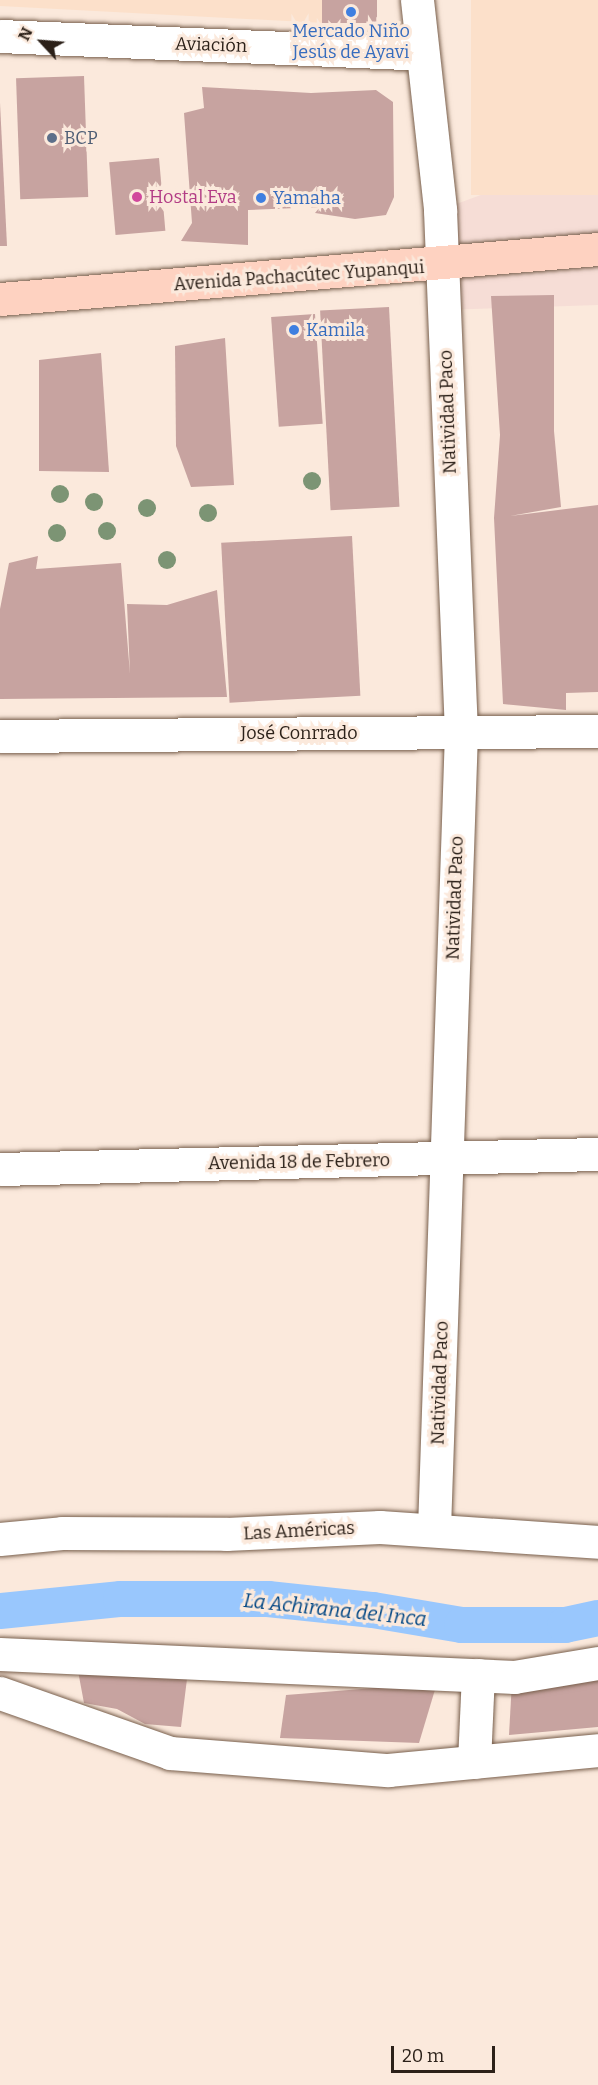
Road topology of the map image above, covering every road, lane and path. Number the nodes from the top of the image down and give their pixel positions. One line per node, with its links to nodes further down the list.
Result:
1 (417, 0): 3 (street, Natividad Paco)
2 (0, 36): 3 (street, Aviación)
3 (422, 54): 5 (street, Natividad Paco)
4 (598, 249): 5 (main road, Avenida Pachacútec Yupanqui)
5 (442, 265): 6 (main road, Avenida Pachacútec Yupanqui); 8 (street, Natividad Paco)
6 (0, 299)
7 (598, 731): 8 (street, José Conrrado)
8 (461, 732): 9 (street, José Conrrado); 11 (street, Natividad Paco)
9 (0, 736)
10 (598, 1154): 11 (street, Avenida 18 de Febrero)
11 (446, 1158): 12 (street, Avenida 18 de Febrero); 13 (street, Natividad Paco)
12 (0, 1169)
13 (434, 1530): 14 (street, Las Américas); 15 (street, Las Américas)
14 (0, 1539)
15 (598, 1542)
16 (0, 1654): 18 (street)
17 (598, 1663): 18 (street)
18 (478, 1675): 21 (street)
19 (0, 1693): 21 (street)
20 (598, 1750): 21 (street)
21 (474, 1762)

